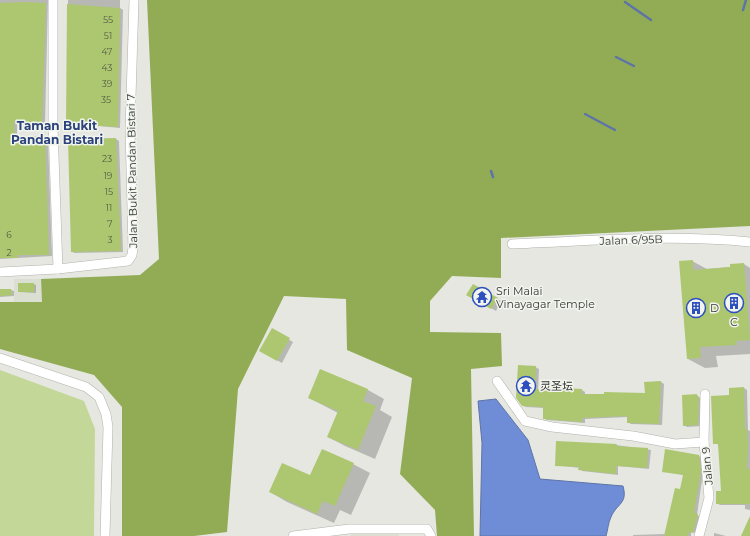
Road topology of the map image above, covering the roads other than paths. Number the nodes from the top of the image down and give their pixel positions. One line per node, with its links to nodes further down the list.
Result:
1 (53, 0): 5 (street)
2 (134, 0): 5 (street, Jalan Bukit Pandan Bistari 7)
3 (750, 242): 4 (street, Jalan 6/95B)
4 (512, 244)
5 (58, 269): 6 (street, Jalan Bukit Pandan Bistari 7)
6 (0, 272)
7 (0, 358): 13 (street)
8 (497, 381): 10 (street)
9 (705, 394): 10 (street, Jalan 9)
10 (704, 442): 16 (street, Jalan 9)
11 (402, 533): 12 (street); 15 (street)
12 (309, 535): 14 (street)
13 (105, 536)
14 (293, 536)
15 (431, 536)
16 (699, 536)

